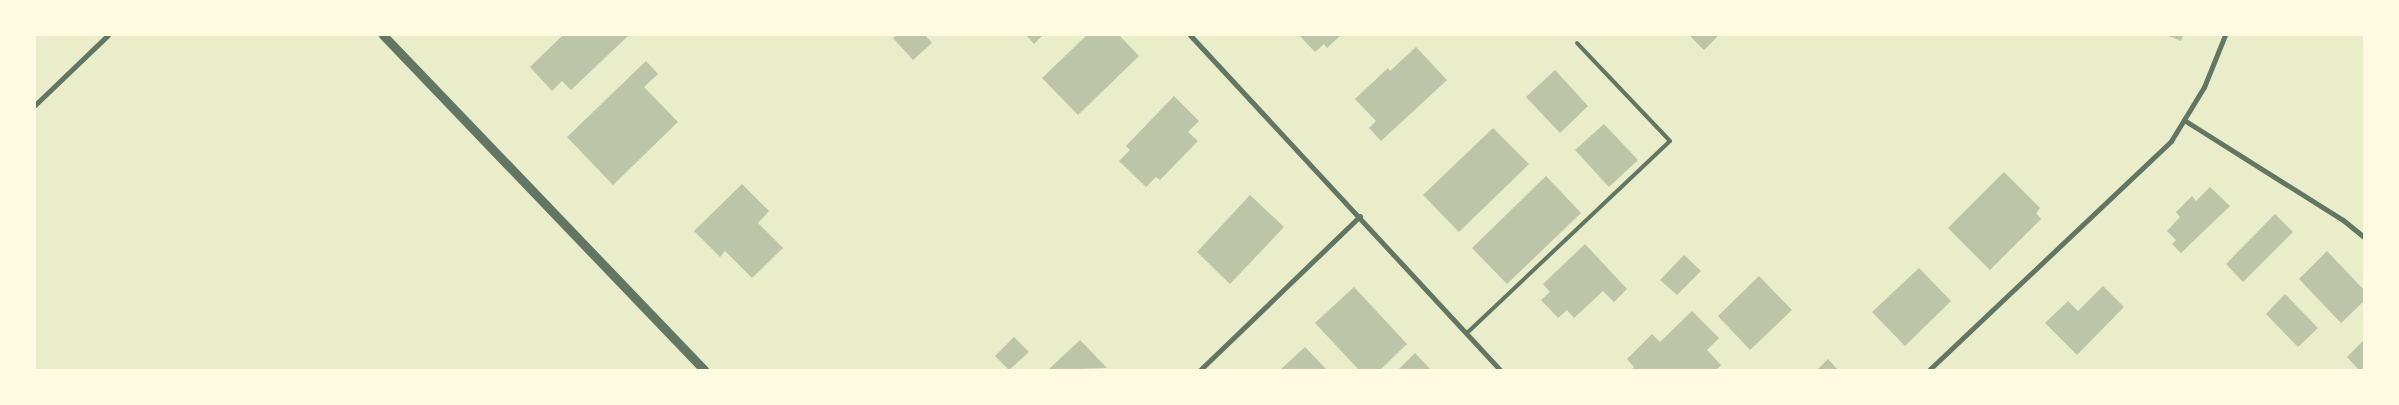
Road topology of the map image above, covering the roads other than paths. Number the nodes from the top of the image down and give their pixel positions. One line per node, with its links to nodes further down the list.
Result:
1 (108, 35): 6 (street)
2 (383, 35): 11 (street)
3 (1190, 35): 8 (street)
4 (2226, 35): 7 (street)
5 (1576, 43): 10 (lane)
6 (35, 104)
7 (2184, 120): 9 (street); 14 (street)
8 (1360, 216): 10 (street); 12 (street)
9 (2364, 237)
10 (1466, 333): 13 (street)
11 (704, 370)
12 (1200, 370)
13 (1500, 370)
14 (1929, 370)

